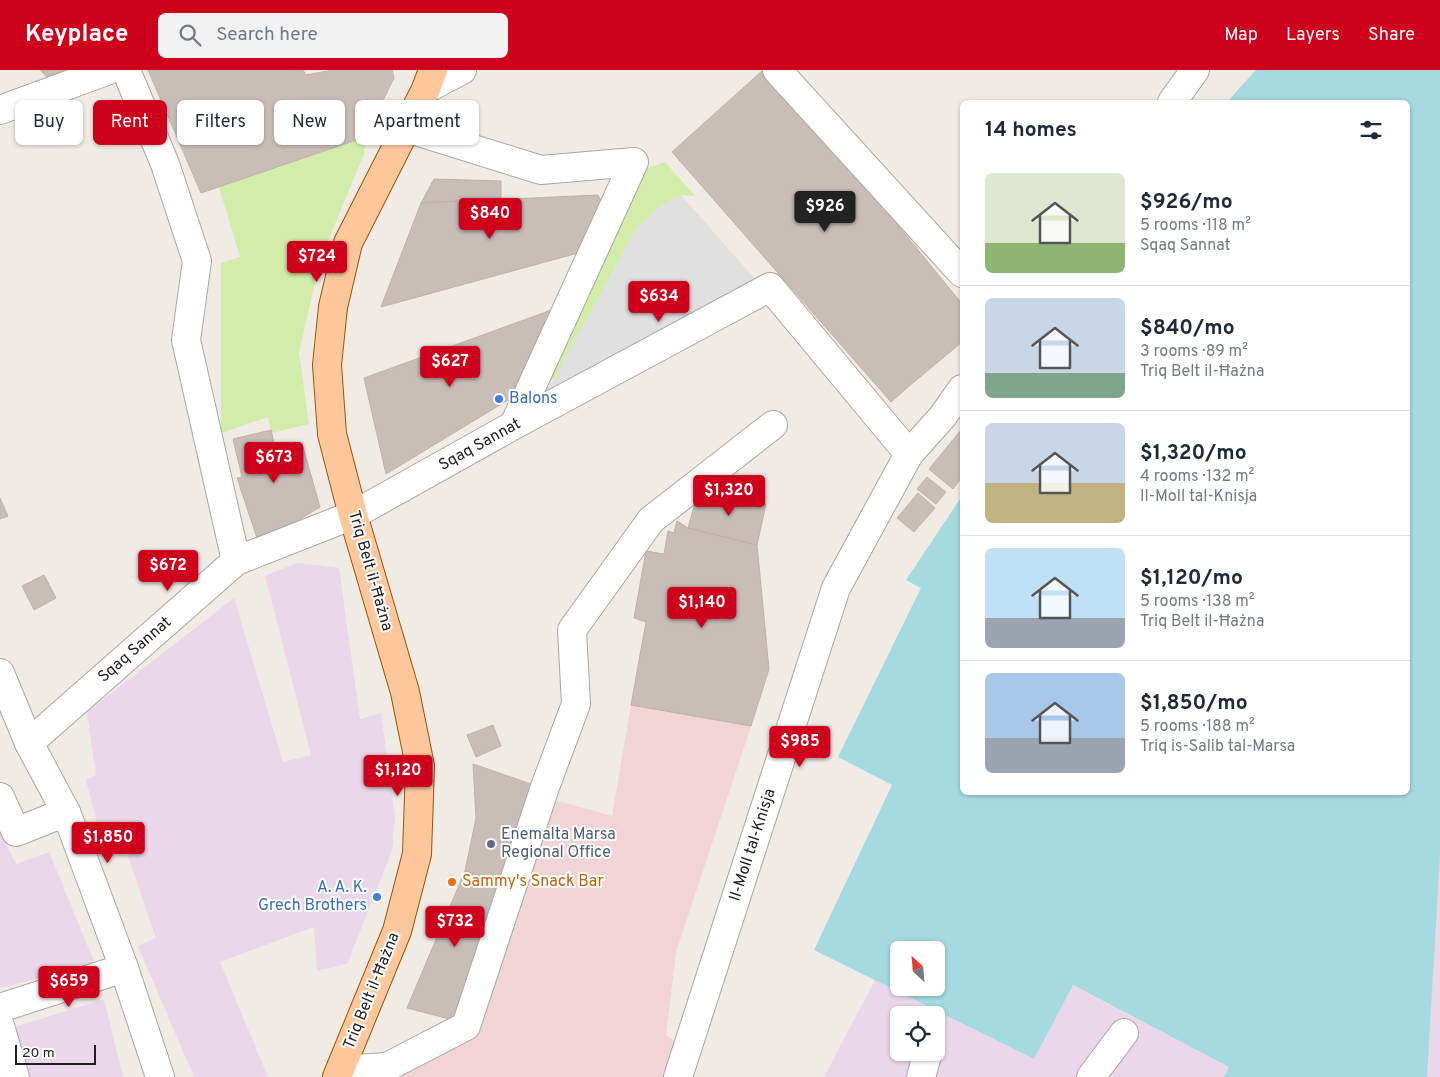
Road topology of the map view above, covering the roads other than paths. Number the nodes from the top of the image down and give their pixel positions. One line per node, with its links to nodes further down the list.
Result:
1 (109, 70): 9 (street)
2 (126, 70): 18 (street)
3 (462, 70): 6 (street)
4 (778, 70): 12 (street)
5 (1195, 70): 8 (street)
6 (429, 79): 7 (main road, Triq Belt il-Ħażna)
7 (419, 100)
8 (1173, 100)
9 (0, 110)
10 (397, 145): 17 (main road, Triq Belt il-Ħażna)
11 (461, 145): 15 (street)
12 (960, 270)
13 (960, 393): 16 (street, Il-Moll tal-Knisja)
14 (773, 425): 28 (street)
15 (514, 426): 16 (street, Sqaq Sannat); 17 (street, Sqaq Sannat)
16 (908, 454): 31 (street, Il-Moll tal-Knisja)
17 (353, 515): 18 (street, Sqaq Sannat); 28 (main road, Triq Belt il-Ħażna)
18 (236, 561): 20 (street, Sqaq Sannat)
19 (0, 673): 20 (street)
20 (29, 743): 22 (street)
21 (0, 797): 22 (street)
22 (66, 812): 23 (street)
23 (124, 968): 24 (street); 30 (street)
24 (0, 1008)
25 (0, 1026): 29 (street)
26 (1124, 1033): 33 (street)
27 (925, 1061): 32 (street)
28 (339, 1073)
29 (15, 1077)
30 (160, 1077)
31 (678, 1077)
32 (921, 1077)
33 (1091, 1077)

